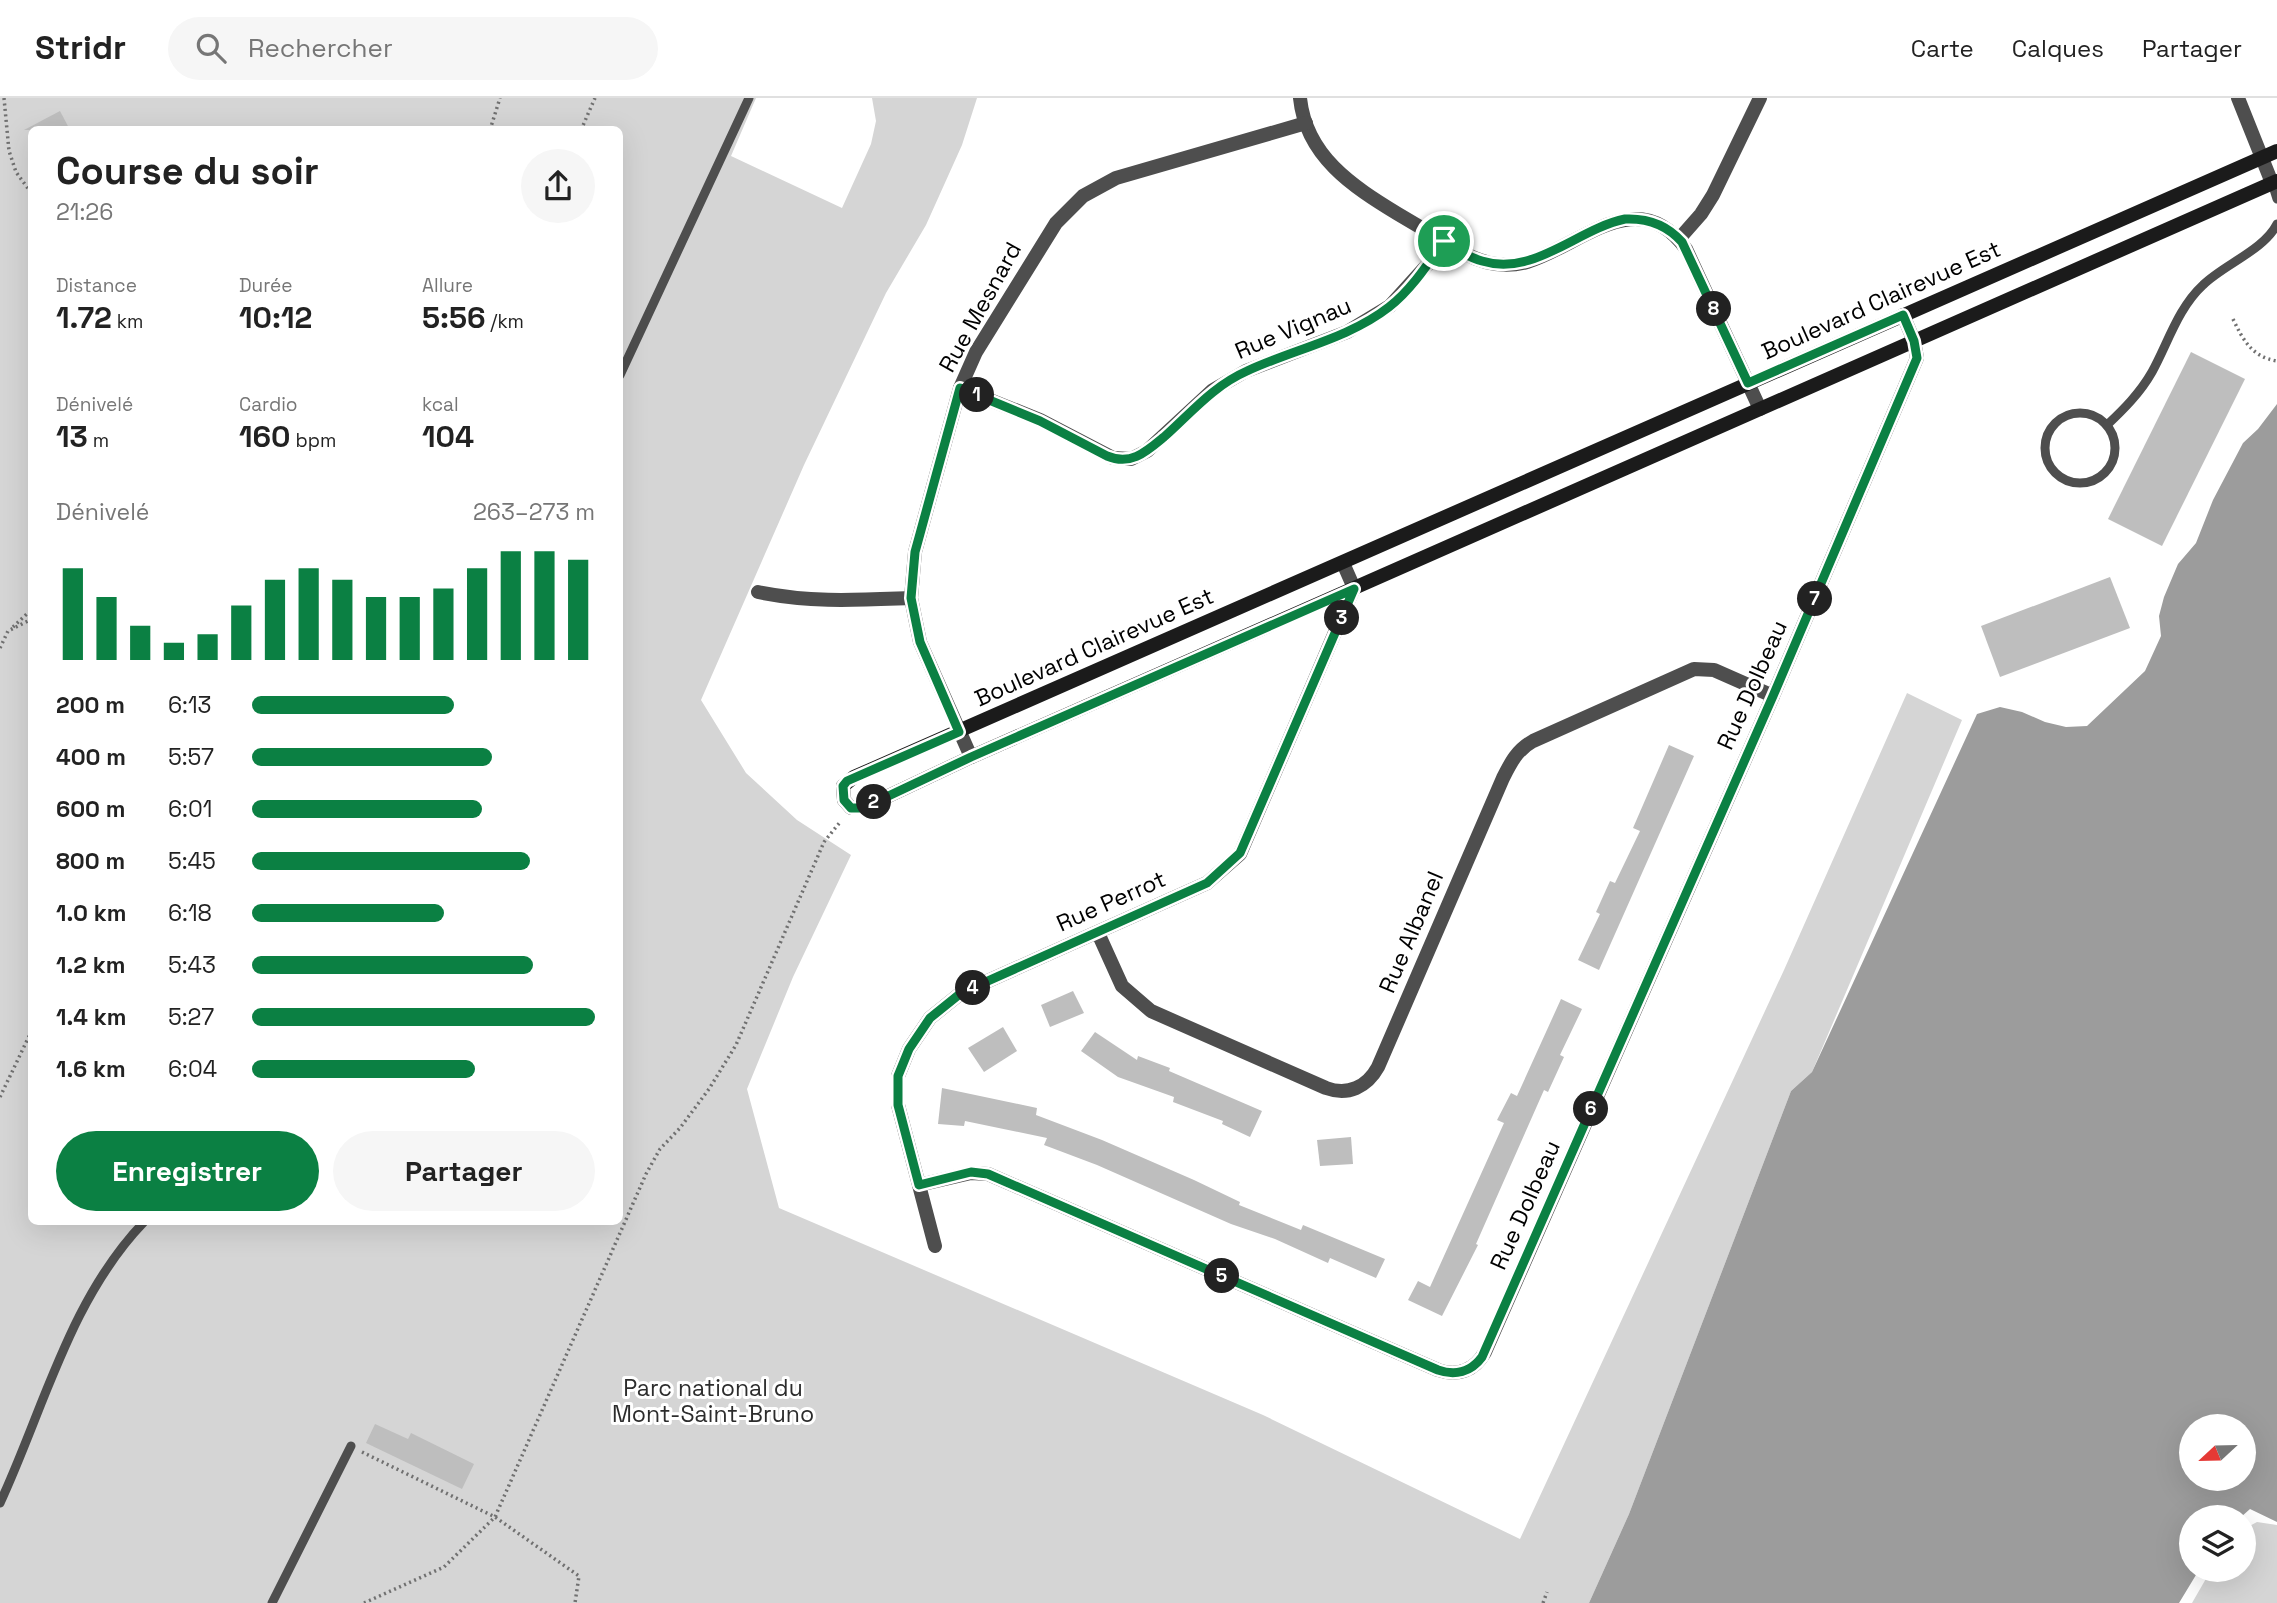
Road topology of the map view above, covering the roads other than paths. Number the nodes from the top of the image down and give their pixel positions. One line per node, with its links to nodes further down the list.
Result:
1 (749, 98): 15 (lane)
2 (1300, 98): 5 (street)
3 (1760, 98): 11 (street)
4 (2238, 98): 7 (street)
5 (1306, 123): 12 (street); 17 (street, Rue Mesnard)
6 (2277, 151): 7 (street, Boulevard Clairevue Est)
7 (2262, 157): 8 (street); 13 (street, Boulevard Clairevue Est)
8 (2274, 182): 9 (lane); 14 (street)
9 (2277, 200)
10 (2277, 224): 19 (lane)
11 (1679, 239): 12 (street); 16 (street)
12 (1444, 241): 17 (street, Rue Vignau)
13 (1903, 315): 14 (street, Rue Dolbeau); 16 (street, Boulevard Clairevue Est)
14 (1914, 341): 18 (street); 24 (street, Rue Dolbeau)
15 (623, 369)
16 (1748, 383): 18 (street); 20 (street, Boulevard Clairevue Est)
17 (960, 388): 23 (street, Rue Mesnard)
18 (1760, 410): 21 (street)
19 (2106, 425): 19 (lane)
20 (1342, 563): 21 (street); 25 (street, Boulevard Clairevue Est)
21 (1354, 589): 26 (street); 27 (street, Rue Perrot)
22 (758, 592): 23 (street)
23 (911, 598): 25 (street, Rue Mesnard)
24 (1773, 696): 27 (street, Rue Albanel); 28 (street, Rue Dolbeau)
25 (959, 732): 26 (street, Rue Mesnard); 26 (street, Boulevard Clairevue Est)
26 (971, 757)
27 (1098, 933): 28 (street, Rue Perrot)
28 (919, 1185): 30 (street, Rue Perrot)
29 (141, 1225): 32 (lane)
30 (935, 1246)
31 (351, 1446): 33 (lane)
32 (0, 1503)
33 (272, 1603)

